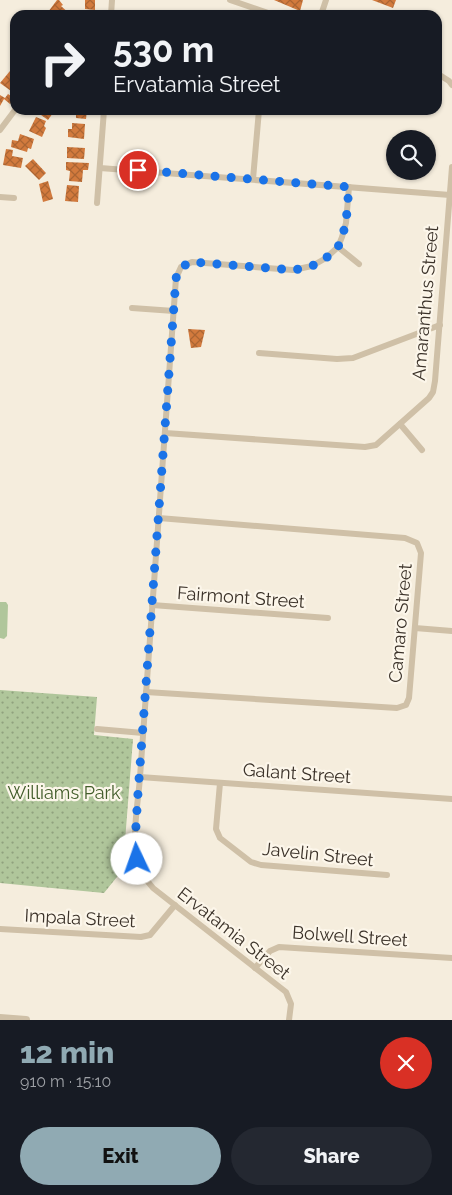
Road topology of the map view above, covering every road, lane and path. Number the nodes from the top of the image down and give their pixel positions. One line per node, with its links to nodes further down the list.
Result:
1 (230, 0): 2 (street)
2 (259, 10)
3 (442, 76): 4 (street)
4 (452, 85)
5 (11, 115): 8 (street)
6 (104, 115): 10 (street)
7 (259, 115): 11 (street)
8 (0, 130)
9 (452, 167): 13 (street, Amaranthus Street)
10 (100, 168): 11 (street); 16 (street)
11 (253, 179): 12 (street)
12 (349, 187): 13 (street); 18 (street)
13 (450, 195): 17 (street, Amaranthus Street)
14 (0, 197): 15 (street)
15 (14, 198)
16 (97, 203)
17 (450, 230): 22 (street, Amaranthus Street)
18 (338, 247): 19 (street); 21 (street, Ervatamia Street)
19 (359, 264)
20 (132, 308): 21 (street)
21 (174, 311): 25 (street, Ervatamia Street)
22 (440, 326): 23 (street); 24 (street, Amaranthus Street)
23 (259, 353)
24 (400, 424): 25 (street, Amaranthus Street); 26 (street)
25 (165, 433): 27 (street, Ervatamia Street)
26 (422, 450)
27 (159, 518): 28 (street, Ervatamia Street); 30 (street, Camaro Street)
28 (152, 605): 29 (street, Fairmont Street); 32 (street, Ervatamia Street)
29 (328, 618)
30 (415, 628): 31 (street); 32 (street, Camaro Street)
31 (452, 631)
32 (146, 692): 34 (street, Ervatamia Street)
33 (97, 729): 34 (street)
34 (143, 733): 35 (street, Ervatamia Street)
35 (140, 777): 36 (street, Galant Street); 39 (street, Ervatamia Street)
36 (220, 783): 37 (street, Galant Street); 38 (street, Javelin Street)
37 (452, 799)
38 (387, 875)
39 (175, 906): 40 (street, Impala Street); 42 (street, Ervatamia Street)
40 (0, 929)
41 (452, 958): 42 (street, Bolwell Street)
42 (255, 968): 45 (street, Ervatamia Street)
43 (0, 1018): 44 (street)
44 (26, 1020)
45 (290, 1020)

